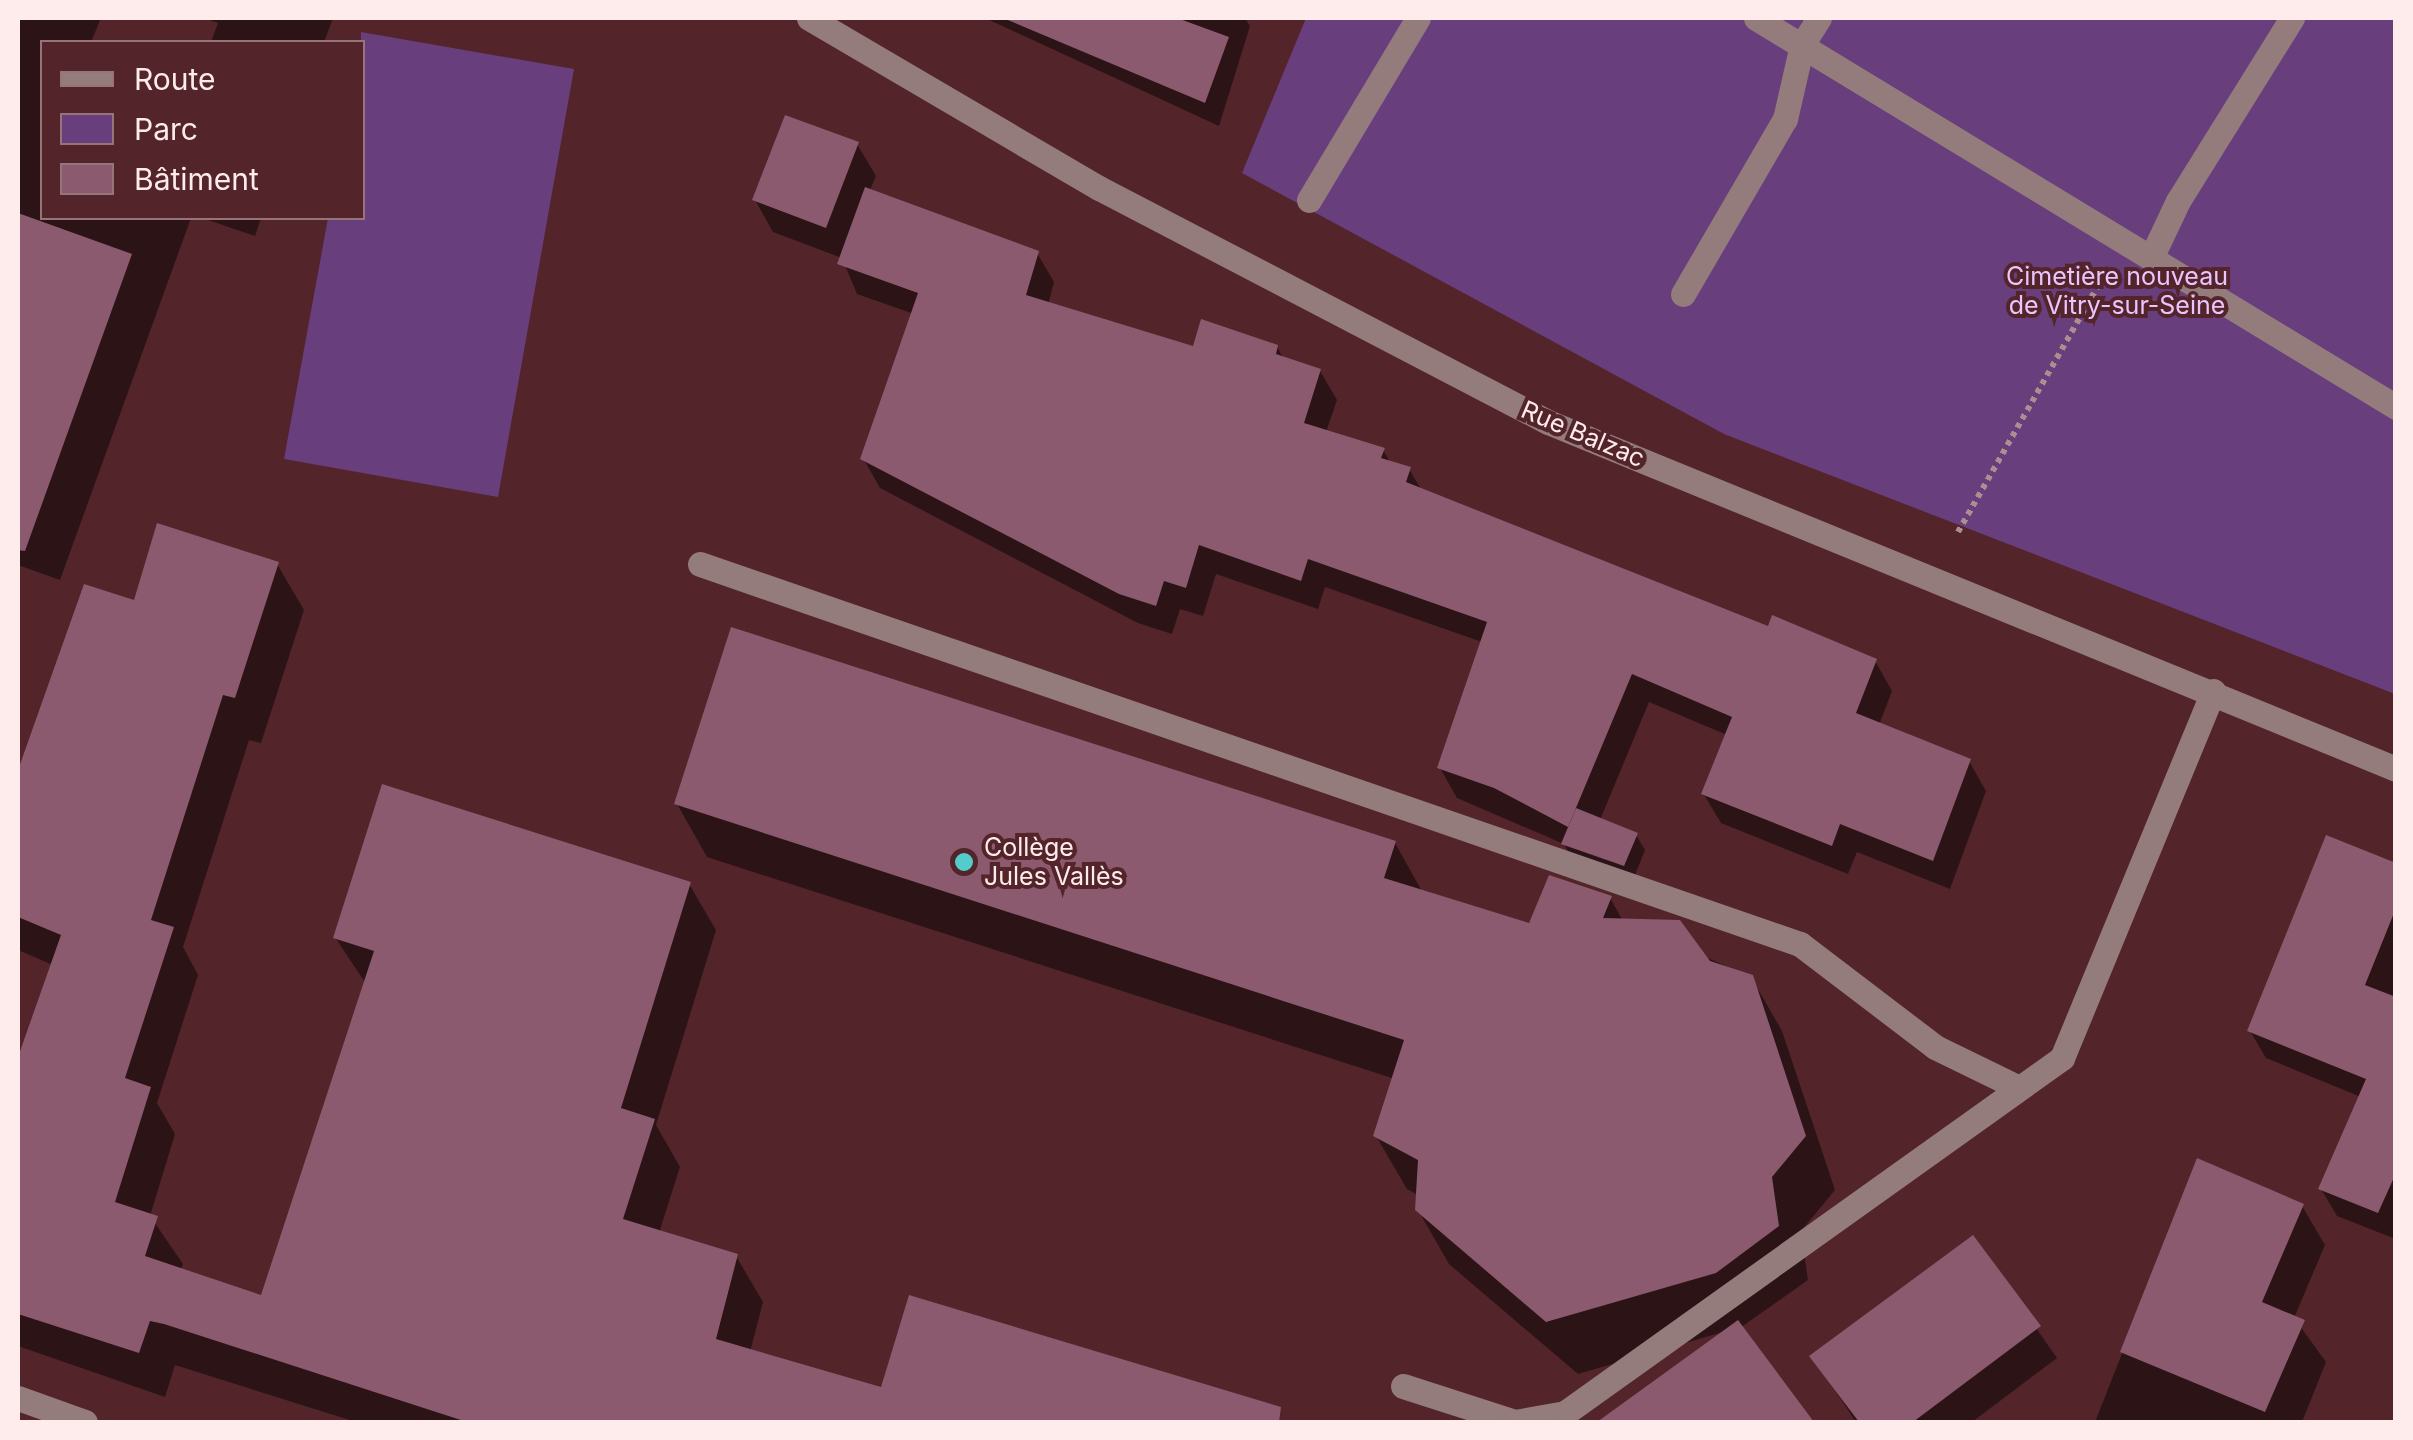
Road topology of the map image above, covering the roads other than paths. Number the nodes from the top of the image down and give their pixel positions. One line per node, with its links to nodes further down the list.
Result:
1 (809, 18): 12 (street, Rue Balzac)
2 (1418, 18): 7 (street)
3 (1756, 18): 6 (street)
4 (1819, 18): 6 (street)
5 (2292, 18): 8 (street)
6 (1802, 45): 8 (street); 9 (street)
7 (1309, 200)
8 (2151, 258): 10 (street)
9 (1684, 294)
10 (2396, 407)
11 (700, 564): 14 (street)
12 (2213, 692): 13 (street, Rue Balzac); 14 (street)
13 (2396, 769)
14 (2019, 1088): 15 (street)
15 (1403, 1386)
16 (18, 1398): 17 (street)
17 (85, 1422)

